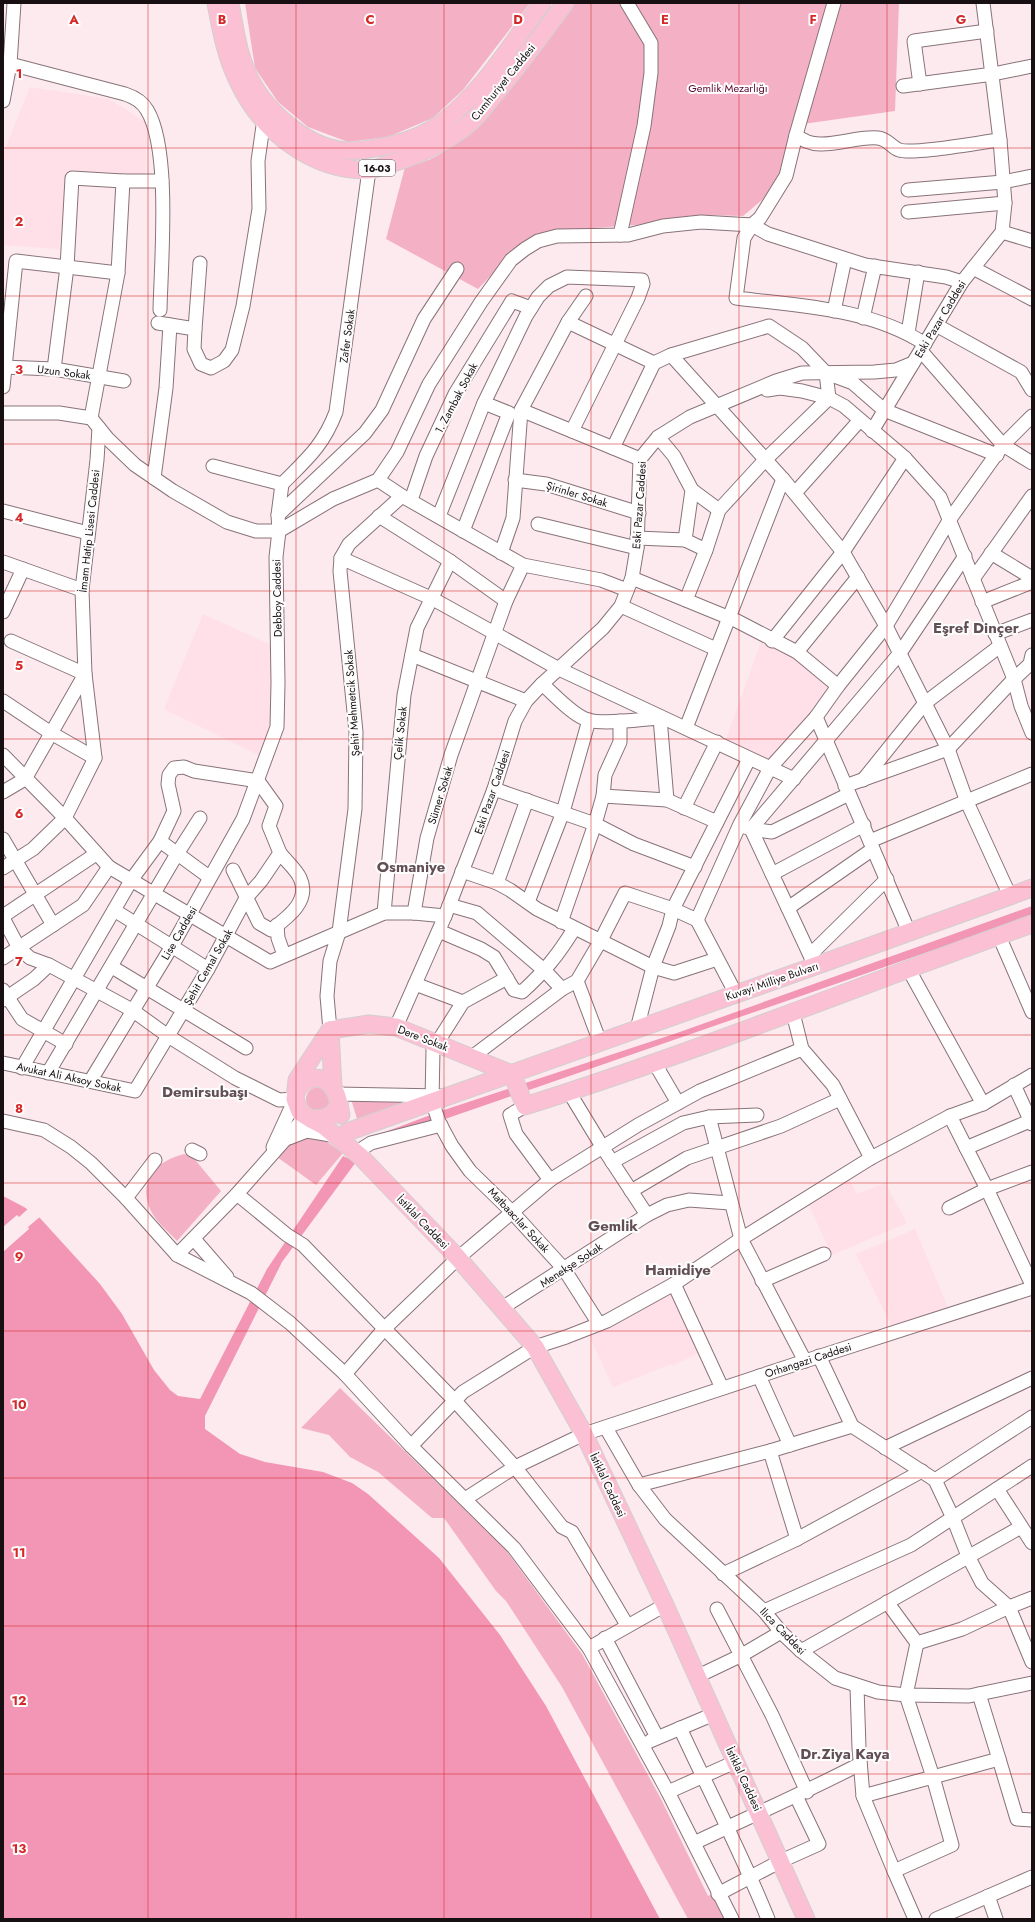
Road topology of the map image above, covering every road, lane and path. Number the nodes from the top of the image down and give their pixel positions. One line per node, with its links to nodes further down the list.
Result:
1 (14, 3): 10 (street)
2 (216, 3): 17 (main road, Cumhuriyet Caddesi / 16-03)
3 (230, 3): 4 (main road, Cumhuriyet Caddesi / 16-03)
4 (542, 3)
5 (565, 3): 20 (main road, Cumhuriyet Caddesi / 16-03)
6 (627, 3): 30 (street)
7 (834, 3): 18 (street)
8 (983, 3): 9 (street)
9 (987, 31): 13 (street); 14 (street)
10 (7, 45): 11 (street)
11 (10, 64): 16 (street); 23 (street)
12 (1032, 66): 13 (street)
13 (993, 74): 14 (street); 19 (street)
14 (920, 84): 15 (street)
15 (904, 86)
16 (3, 101)
17 (264, 119): 20 (main road, Cumhuriyet Caddesi / 16-03); 49 (street)
18 (796, 135): 19 (street); 28 (street)
19 (1000, 140): 24 (street)
20 (369, 170): 87 (street, Zafer Sokak)
21 (1032, 176): 24 (street)
22 (123, 180): 23 (street); 35 (street); 39 (street, İmam Hatip Lisesi Caddesi)
23 (162, 181): 44 (street)
24 (1003, 182): 25 (street); 26 (street)
25 (908, 190)
26 (1005, 203): 27 (street); 29 (street)
27 (908, 212)
28 (752, 225): 30 (street); 32 (street); 45 (street)
29 (1002, 232): 31 (street); 36 (street, Eski Pazar Caddesi)
30 (620, 235): 85 (street)
31 (1032, 241)
32 (845, 259): 34 (street); 45 (street)
33 (200, 263): 49 (street)
34 (875, 266): 38 (street); 46 (street)
35 (67, 267): 39 (street); 56 (street); 57 (street)
36 (973, 268): 40 (street, Eski Pazar Caddesi); 42 (street)
37 (457, 269): 95 (street)
38 (918, 272): 40 (street); 50 (street)
39 (118, 273): 59 (street, İmam Hatip Lisesi Caddesi)
40 (962, 282): 48 (street, Eski Pazar Caddesi)
41 (586, 296): 47 (street)
42 (1032, 299)
43 (531, 308): 51 (street); 65 (street); 91 (street, 1. Zambak Sokak)
44 (160, 310)
45 (834, 311): 46 (street)
46 (863, 318): 50 (street)
47 (568, 322): 51 (street); 67 (street)
48 (936, 325): 52 (street, Eski Pazar Caddesi); 62 (street)
49 (195, 329): 83 (street)
50 (908, 333): 52 (street)
51 (616, 345): 54 (street); 73 (street)
52 (923, 347): 55 (street, Eski Pazar Caddesi); 77 (street)
53 (671, 356): 54 (street); 58 (street); 66 (street)
54 (654, 363): 76 (street)
55 (913, 363): 58 (street, Eski Pazar Caddesi); 68 (street)
56 (4, 367): 57 (street, Uzun Sokak); 61 (street)
57 (54, 369): 59 (street, Uzun Sokak)
58 (826, 373): 63 (street, Eski Pazar Caddesi); 64 (street); 68 (street)
59 (100, 377): 60 (street, Uzun Sokak); 72 (street, İmam Hatip Lisesi Caddesi)
60 (124, 381)
61 (3, 387)
62 (1032, 390)
63 (749, 392): 64 (street); 66 (street, Eski Pazar Caddesi)
64 (829, 398): 71 (street); 80 (street)
65 (484, 403): 97 (street); 101 (street)
66 (715, 405): 75 (street, Eski Pazar Caddesi); 80 (street)
67 (521, 410): 73 (street); 86 (street)
68 (884, 410): 74 (street); 77 (street)
69 (3, 413): 72 (street)
70 (1032, 416): 77 (street)
71 (860, 420): 74 (street); 89 (street)
72 (95, 423): 83 (street); 102 (street, İmam Hatip Lisesi Caddesi)
73 (572, 431): 76 (street)
74 (872, 431): 78 (street)
75 (658, 437): 79 (street, Eski Pazar Caddesi); 88 (street)
76 (613, 448): 79 (street)
77 (1000, 450): 81 (street); 98 (street)
78 (905, 458): 98 (street); 106 (street)
79 (640, 459): 94 (street, Eski Pazar Caddesi)
80 (765, 460): 84 (street); 92 (street)
81 (1032, 463)
82 (213, 466): 87 (street)
83 (154, 478): 100 (street)
84 (783, 479): 89 (street); 129 (street)
85 (378, 480): 91 (street); 100 (street)
86 (515, 480): 94 (street, Şirinler Sokak); 107 (street)
87 (282, 484): 95 (street, Debboy Caddesi)
88 (692, 490): 92 (street); 103 (street)
89 (795, 493): 106 (street)
90 (1032, 496): 108 (street)
91 (407, 498): 96 (street); 97 (street)
92 (719, 510): 105 (street)
93 (3, 511): 102 (street)
94 (639, 513): 104 (street, Eski Pazar Caddesi)
95 (278, 515): 100 (street, Debboy Caddesi)
96 (379, 516): 110 (street); 111 (street)
97 (439, 516): 101 (street)
98 (950, 519): 109 (street); 131 (street)
99 (538, 524): 104 (street)
100 (279, 531): 169 (street, Debboy Caddesi)
101 (463, 531): 107 (street)
102 (88, 533): 120 (street, İmam Hatip Lisesi Caddesi)
103 (685, 540): 104 (street); 105 (street)
104 (637, 543): 116 (street, Eski Pazar Caddesi)
105 (706, 550): 124 (street)
106 (843, 552): 115 (street); 135 (street)
107 (501, 553): 113 (street)
108 (991, 553): 117 (street); 118 (street)
109 (965, 556): 118 (street); 138 (street)
110 (341, 558): 123 (street); 224 (street, Şehit Mehmetcik Sokak)
111 (450, 561): 123 (street, Çelik Sokak); 125 (street)
112 (3, 562): 114 (street)
113 (524, 565): 121 (street); 125 (street, Sümer Sokak)
114 (22, 569): 120 (street); 122 (street)
115 (858, 577): 131 (street); 137 (street)
116 (632, 578): 121 (street, Eski Pazar Caddesi); 124 (street)
117 (1032, 578)
118 (973, 579): 126 (street)
119 (1032, 582): 126 (street)
120 (82, 590): 142 (street, İmam Hatip Lisesi Caddesi)
121 (627, 590): 127 (street, Eski Pazar Caddesi)
122 (6, 596): 128 (street)
123 (433, 599): 132 (street); 139 (street, Çelik Sokak)
124 (686, 600): 129 (street)
125 (506, 601): 132 (street, Sümer Sokak)
126 (982, 602): 133 (street)
127 (621, 606): 136 (street); 141 (street, Eski Pazar Caddesi)
128 (3, 612)
129 (729, 618): 135 (street); 136 (street)
130 (1032, 620): 133 (street)
131 (886, 626): 138 (street); 146 (street)
132 (494, 633): 141 (street); 144 (street, Sümer Sokak)
133 (997, 640): 143 (street); 149 (street)
134 (12, 641): 142 (street)
135 (772, 641): 137 (street)
136 (716, 649): 155 (street)
137 (797, 652): 146 (street)
138 (900, 654): 149 (street); 158 (street)
139 (412, 655): 144 (street); 212 (street, Çelik Sokak)
140 (1032, 655): 143 (street)
141 (559, 669): 145 (street, Eski Pazar Caddesi); 152 (street)
142 (85, 674): 156 (street); 162 (street, İmam Hatip Lisesi Caddesi)
143 (1014, 679): 150 (street); 160 (street)
144 (477, 680): 147 (street); 213 (street, Sümer Sokak)
145 (542, 684): 147 (street, Eski Pazar Caddesi); 153 (street)
146 (838, 686): 151 (street)
147 (526, 701): 170 (street, Eski Pazar Caddesi)
148 (3, 702): 156 (street)
149 (925, 703): 160 (street); 168 (street)
150 (1027, 705): 157 (street)
151 (816, 717): 158 (street); 164 (street)
152 (660, 718): 154 (street); 155 (street); 175 (street)
153 (588, 720): 154 (street); 178 (street)
154 (620, 721): 173 (street)
155 (686, 728): 159 (street)
156 (51, 733): 162 (street); 166 (street)
157 (1032, 733)
158 (828, 740): 167 (street); 171 (street)
159 (717, 742): 163 (street); 177 (street)
160 (948, 749): 168 (street); 176 (street)
161 (3, 755): 166 (street)
162 (95, 758): 179 (street)
163 (749, 759): 164 (street); 181 (street)
164 (770, 768): 167 (street); 184 (street)
165 (1032, 774): 176 (street)
166 (25, 779): 172 (street); 179 (street)
167 (794, 779): 184 (street)
168 (863, 780): 171 (street)
169 (258, 781): 186 (street); 188 (street); 198 (street, Lise Caddesi)
170 (494, 789): 174 (street); 196 (street, Eski Pazar Caddesi)
171 (847, 790): 183 (street); 184 (street)
172 (3, 792)
173 (603, 796): 175 (street); 182 (street)
174 (527, 800): 178 (street); 201 (street)
175 (667, 800): 177 (street)
176 (968, 802): 187 (street); 205 (street)
177 (684, 808): 181 (street)
178 (563, 812): 182 (street); 207 (street)
179 (65, 818): 189 (street); 191 (street)
180 (200, 818): 190 (street)
181 (718, 822): 193 (street)
182 (595, 824): 193 (street); 217 (street)
183 (864, 825): 187 (street); 197 (street)
184 (745, 827): 197 (street); 216 (street)
185 (3, 839): 191 (street)
186 (160, 841): 190 (street); 199 (street)
187 (871, 845): 200 (street); 208 (street)
188 (280, 853): 206 (street, Şehit Cemal Sokak); 220 (street)
189 (96, 854): 192 (street); 204 (street)
190 (177, 854): 198 (street); 203 (street)
191 (16, 860): 194 (street); 204 (street)
192 (109, 867): 199 (street); 221 (street)
193 (695, 867): 209 (street)
194 (3, 868)
195 (232, 870): 206 (street)
196 (462, 871): 201 (street); 211 (street, Eski Pazar Caddesi)
197 (772, 874): 208 (street)
198 (210, 877): 214 (street, Lise Caddesi)
199 (132, 879): 203 (street); 210 (street)
200 (887, 879): 225 (street); 234 (street)
201 (497, 883): 207 (street)
202 (1032, 888): 205 (main road, Kuvayi Milliye Bulvarı)
203 (155, 892): 214 (street); 218 (street)
204 (36, 895): 215 (street); 221 (street)
205 (1010, 896): 225 (main road, Kuvayi Milliye Bulvarı)
206 (246, 898): 220 (street); 227 (street, Şehit Cemal Sokak)
207 (528, 902): 217 (street)
208 (788, 908): 234 (street)
209 (673, 909): 216 (street); 228 (street); 237 (street)
210 (114, 910): 218 (street); 242 (street)
211 (447, 910): 213 (street); 223 (street, Eski Pazar Caddesi); 240 (street)
212 (384, 913): 213 (street); 224 (street)
213 (414, 913)
214 (191, 914): 227 (street); 229 (street, Lise Caddesi)
215 (3, 917): 230 (street)
216 (697, 920): 233 (street)
217 (561, 922): 222 (street)
218 (137, 924): 229 (street); 236 (street)
219 (1032, 924): 226 (main road)
220 (277, 925): 231 (street)
221 (53, 926): 230 (street)
222 (574, 929): 228 (street); 240 (street)
223 (439, 931): 241 (street); 244 (street, Eski Pazar Caddesi)
224 (339, 932): 231 (street); 257 (street, Şehit Mehmetcik Sokak)
225 (909, 932): 234 (main road, Kuvayi Milliye Bulvarı)
226 (999, 936): 239 (main road); 253 (street)
227 (226, 937): 231 (street); 238 (street, Şehit Cemal Sokak)
228 (601, 940): 237 (street); 243 (street)
229 (172, 946): 238 (street); 245 (street, Lise Caddesi)
230 (19, 948): 232 (street); 235 (street)
231 (284, 955)
232 (3, 958)
233 (717, 960): 237 (street); 248 (street)
234 (813, 961): 248 (main road, Kuvayi Milliye Bulvarı)
235 (49, 965): 242 (street); 249 (street)
236 (112, 967): 245 (street); 247 (street)
237 (653, 967): 256 (street)
238 (208, 969): 251 (street, Şehit Cemal Sokak)
239 (909, 970): 254 (main road); 280 (street)
240 (545, 971): 241 (street); 246 (street)
241 (507, 978): 250 (street)
242 (74, 979): 247 (street); 258 (street)
243 (577, 981): 246 (street); 260 (street)
244 (415, 984): 250 (street); 255 (street, Eski Pazar Caddesi)
245 (147, 987): 251 (street); 252 (street, Lise Caddesi)
246 (562, 989): 265 (street)
247 (98, 992): 252 (street); 262 (street)
248 (736, 994): 256 (main road, Kuvayi Milliye Bulvarı)
249 (4, 996): 258 (street)
250 (463, 1002): 261 (street)
251 (184, 1009): 259 (street, Şehit Cemal Sokak); 263 (street)
252 (132, 1010): 259 (street); 271 (street, Lise Caddesi)
253 (1032, 1010)
254 (793, 1013): 264 (street); 266 (main road)
255 (396, 1027): 257 (main road, Dere Sokak); 261 (main road, Dere Sokak)
256 (637, 1029): 260 (main road, Kuvayi Milliye Bulvarı)
257 (330, 1030): 276 (main road); 278 (main road)
258 (43, 1032): 262 (street); 268 (street)
259 (168, 1036): 274 (street, Şehit Cemal Sokak); 278 (street)
260 (600, 1042): 273 (main road, Kuvayi Milliye Bulvarı)
261 (437, 1043): 265 (main road, Dere Sokak); 281 (street)
262 (66, 1044): 269 (street)
263 (246, 1048)
264 (802, 1049): 277 (street); 279 (street)
265 (472, 1057): 273 (main road, Dere Sokak)
266 (654, 1062): 275 (main road); 279 (street)
267 (3, 1063): 268 (street, Avukat Ali Aksoy Sokak)
268 (22, 1068): 269 (street, Avukat Ali Aksoy Sokak)
269 (48, 1073): 271 (street, Avukat Ali Aksoy Sokak)
270 (1032, 1075): 272 (street)
271 (91, 1080): 274 (street, Avukat Ali Aksoy Sokak)
272 (1014, 1085): 280 (street); 287 (street)
273 (519, 1090): 275 (main road); 281 (main road); 298 (street)
274 (134, 1091)
275 (569, 1092): 291 (street)
276 (336, 1095): 278 (main road); 281 (street); 285 (main road); 289 (main road)
277 (840, 1099): 290 (street); 294 (street)
278 (295, 1100): 285 (main road); 293 (street)
279 (678, 1103): 291 (street)
280 (983, 1104): 283 (street)
281 (437, 1108): 289 (main road); 289 (street); 305 (street, Matbaacılar Sokak)
282 (757, 1115): 284 (street)
283 (950, 1116): 292 (street); 294 (street)
284 (709, 1117): 290 (street); 296 (street)
285 (308, 1118): 288 (street); 289 (main road, İstiklal Caddesi)
286 (3, 1122): 302 (street)
287 (1032, 1122): 292 (street)
288 (283, 1142): 289 (street); 293 (street)
289 (350, 1145): 311 (main road, İstiklal Caddesi)
290 (716, 1147): 300 (street); 303 (street)
291 (603, 1148): 296 (street); 298 (street)
292 (966, 1148): 299 (street)
293 (268, 1158): 301 (street)
294 (871, 1158): 308 (street)
295 (155, 1160): 302 (street)
296 (612, 1162): 300 (street)
297 (1032, 1172): 299 (street)
298 (550, 1180): 305 (street)
299 (987, 1189): 304 (street); 316 (street)
300 (631, 1191): 306 (street)
301 (237, 1194): 307 (street); 319 (street)
302 (126, 1198): 310 (street)
303 (730, 1203): 306 (street, Menekşe Sokak); 308 (street)
304 (950, 1208)
305 (513, 1213): 311 (street); 312 (street, Matbaacılar Sokak)
306 (647, 1214): 312 (street, Menekşe Sokak)
307 (194, 1239): 310 (street); 314 (street)
308 (741, 1240): 313 (street); 315 (street)
309 (824, 1254): 313 (street)
310 (177, 1255): 314 (street)
311 (458, 1258): 317 (main road, İstiklal Caddesi); 319 (street)
312 (564, 1269): 317 (street, Menekşe Sokak); 318 (street, Matbaacılar Sokak)
313 (762, 1281): 322 (street)
314 (233, 1283): 323 (street)
315 (674, 1284): 318 (street); 326 (street)
316 (1032, 1286): 321 (street, Orhangazi Caddesi)
317 (502, 1308): 320 (main road, İstiklal Caddesi)
318 (599, 1324): 320 (street)
319 (385, 1328): 323 (street); 327 (street)
320 (535, 1347): 327 (street); 331 (main road, İstiklal Caddesi)
321 (819, 1356): 322 (street, Orhangazi Caddesi); 329 (street)
322 (805, 1360): 324 (street, Orhangazi Caddesi)
323 (345, 1374): 333 (street)
324 (759, 1376): 326 (street, Orhangazi Caddesi); 332 (street)
325 (1032, 1378): 334 (street)
326 (722, 1388): 330 (street, Orhangazi Caddesi)
327 (455, 1401): 333 (street); 337 (street)
328 (1032, 1417): 339 (street)
329 (852, 1426): 332 (street); 334 (street)
330 (606, 1428): 331 (street, Orhangazi Caddesi); 340 (street, Ilıca Caddesi)
331 (584, 1434): 337 (street, Orhangazi Caddesi); 351 (main road, İstiklal Caddesi)
332 (790, 1445): 335 (street)
333 (411, 1446): 342 (street)
334 (885, 1448): 338 (street)
335 (770, 1452): 340 (street); 345 (street)
336 (1032, 1466): 341 (street)
337 (515, 1467): 342 (street, Orhangazi Caddesi); 355 (street)
338 (922, 1471): 339 (street); 345 (street)
339 (935, 1480): 343 (street)
340 (640, 1485): 348 (street, Ilıca Caddesi)
341 (997, 1489): 343 (street); 344 (street)
342 (465, 1499): 359 (street)
343 (953, 1518): 347 (street); 354 (street)
344 (1022, 1527): 346 (street); 347 (street)
345 (797, 1539): 348 (street)
346 (1032, 1543)
347 (968, 1556): 350 (street); 352 (street)
348 (724, 1574): 354 (street, Ilıca Caddesi)
349 (1032, 1598): 352 (street)
350 (887, 1602): 358 (street); 360 (street)
351 (664, 1605): 355 (street); 363 (main road, İstiklal Caddesi)
352 (1009, 1607): 358 (street); 362 (street)
353 (717, 1609): 361 (street)
354 (764, 1611): 356 (street, Ilıca Caddesi)
355 (627, 1625): 357 (street)
356 (781, 1632): 360 (street, Ilıca Caddesi); 361 (street)
357 (605, 1638): 359 (street); 370 (street)
358 (917, 1643): 367 (street)
359 (589, 1648): 371 (street)
360 (801, 1651): 365 (street, Ilıca Caddesi)
361 (742, 1655): 363 (street); 378 (street)
362 (1032, 1662)
363 (696, 1677): 368 (main road, İstiklal Caddesi)
364 (1032, 1683): 366 (street, Ilıca Caddesi)
365 (858, 1687): 367 (street, Ilıca Caddesi); 374 (street)
366 (979, 1694): 367 (street, Ilıca Caddesi); 372 (street)
367 (906, 1696): 376 (street)
368 (714, 1714): 369 (street); 373 (main road, İstiklal Caddesi)
369 (680, 1728): 370 (street); 375 (street)
370 (657, 1737): 371 (street)
371 (643, 1744): 377 (street)
372 (999, 1759): 376 (street); 381 (street)
373 (735, 1762): 375 (street); 380 (main road, İstiklal Caddesi)
374 (860, 1764): 378 (street); 379 (street)
375 (703, 1777): 377 (street); 382 (street)
376 (933, 1777): 379 (street); 385 (street)
377 (668, 1792): 383 (street)
378 (801, 1794): 380 (street); 384 (street)
379 (863, 1796): 385 (street)
380 (759, 1812): 382 (street); 384 (main road, İstiklal Caddesi)
381 (1032, 1820)
382 (726, 1828): 383 (street); 386 (street)
383 (694, 1843): 388 (street)
384 (781, 1861): 386 (street); 390 (main road, İstiklal Caddesi)
385 (894, 1871): 393 (street)
386 (751, 1876): 388 (street); 392 (street)
387 (1032, 1876): 389 (street)
388 (718, 1894): 391 (street)
389 (988, 1896): 394 (street); 395 (street)
390 (805, 1918)
391 (732, 1919)
392 (768, 1919)
393 (915, 1919)
394 (936, 1919)
395 (996, 1919)

